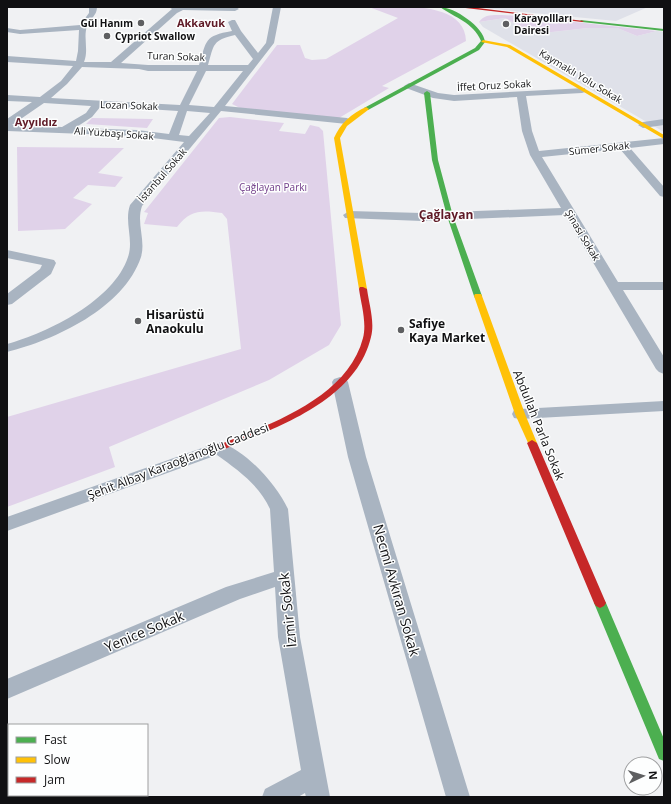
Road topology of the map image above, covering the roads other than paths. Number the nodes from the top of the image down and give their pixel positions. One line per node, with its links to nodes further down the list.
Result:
1 (93, 7): 9 (street)
2 (169, 7): 6 (street)
3 (277, 7): 17 (street, İstanbul Sokak)
4 (442, 7): 14 (street)
5 (459, 7): 8 (street)
6 (181, 8): 7 (street); 21 (street)
7 (235, 8): 13 (street)
8 (504, 12): 10 (street); 14 (street)
9 (82, 28): 12 (street); 20 (street)
10 (664, 29)
11 (7, 30): 12 (street)
12 (20, 32): 15 (street)
13 (237, 32): 16 (street); 22 (street)
14 (482, 38): 24 (street); 25 (street, Kaymaklı Yolu Sokak)
15 (9, 40)
16 (245, 42): 17 (street); 18 (street)
17 (270, 43): 18 (street, İstanbul Sokak)
18 (257, 58): 23 (street, İstanbul Sokak)
19 (7, 59): 20 (street, Turan Sokak)
20 (78, 64): 21 (street, Turan Sokak); 29 (street)
21 (114, 64): 22 (street, Turan Sokak)
22 (203, 68): 23 (street, Turan Sokak); 31 (street)
23 (250, 68): 32 (street, İstanbul Sokak)
24 (409, 86): 26 (street, İffet Oruz Sokak); 35 (street)
25 (582, 90): 27 (street, İffet Oruz Sokak); 36 (street, Kaymaklı Yolu Sokak)
26 (426, 93): 27 (street, İffet Oruz Sokak); 48 (street, Abdullah Parla Sokak)
27 (521, 95): 44 (street, Şinasi Sokak)
28 (7, 98): 29 (street, Lozan Sokak)
29 (40, 101): 30 (street, Lozan Sokak); 34 (street)
30 (98, 104): 31 (street, Lozan Sokak); 38 (street)
31 (185, 107): 32 (street, Lozan Sokak); 40 (street)
32 (216, 111): 35 (street, Lozan Sokak); 41 (street, İstanbul Sokak)
33 (664, 122): 36 (street)
34 (7, 124)
35 (344, 124): 47 (street, Şehit Albay Karaoğlanoğlu Caddesi)
36 (643, 125): 39 (street, Kaymaklı Yolu Sokak)
37 (7, 128): 38 (street, Ali Yüzbaşı Sokak)
38 (66, 130): 40 (street, Ali Yüzbaşı Sokak)
39 (664, 137)
40 (173, 138): 41 (street, Ali Yüzbaşı Sokak)
41 (192, 140): 53 (street, İstanbul Sokak)
42 (664, 140): 43 (street, Sümer Sokak)
43 (623, 146): 44 (street, Sümer Sokak); 45 (street)
44 (535, 155): 46 (street, Şinasi Sokak)
45 (664, 194)
46 (568, 211): 48 (street); 50 (street, Şinasi Sokak)
47 (349, 216): 48 (street); 55 (street, Şehit Albay Karaoğlanoğlu Caddesi)
48 (450, 216): 57 (street, Abdullah Parla Sokak)
49 (7, 254): 52 (street)
50 (614, 286): 51 (street); 54 (street, Şinasi Sokak)
51 (664, 286)
52 (7, 301)
53 (7, 348)
54 (664, 369)
55 (340, 382): 58 (street, Şehit Albay Karaoğlanoğlu Caddesi); 65 (street, Necmi Avkıran Sokak)
56 (664, 406): 57 (street)
57 (520, 414): 62 (street, Abdullah Parla Sokak)
58 (219, 448): 59 (street, Şehit Albay Karaoğlanoğlu Caddesi); 60 (street, İzmir Sokak)
59 (7, 524)
60 (283, 577): 61 (street, Yenice Sokak); 63 (street, İzmir Sokak)
61 (7, 689)
62 (664, 755)
63 (315, 787): 64 (street)
64 (274, 797)
65 (458, 797)

